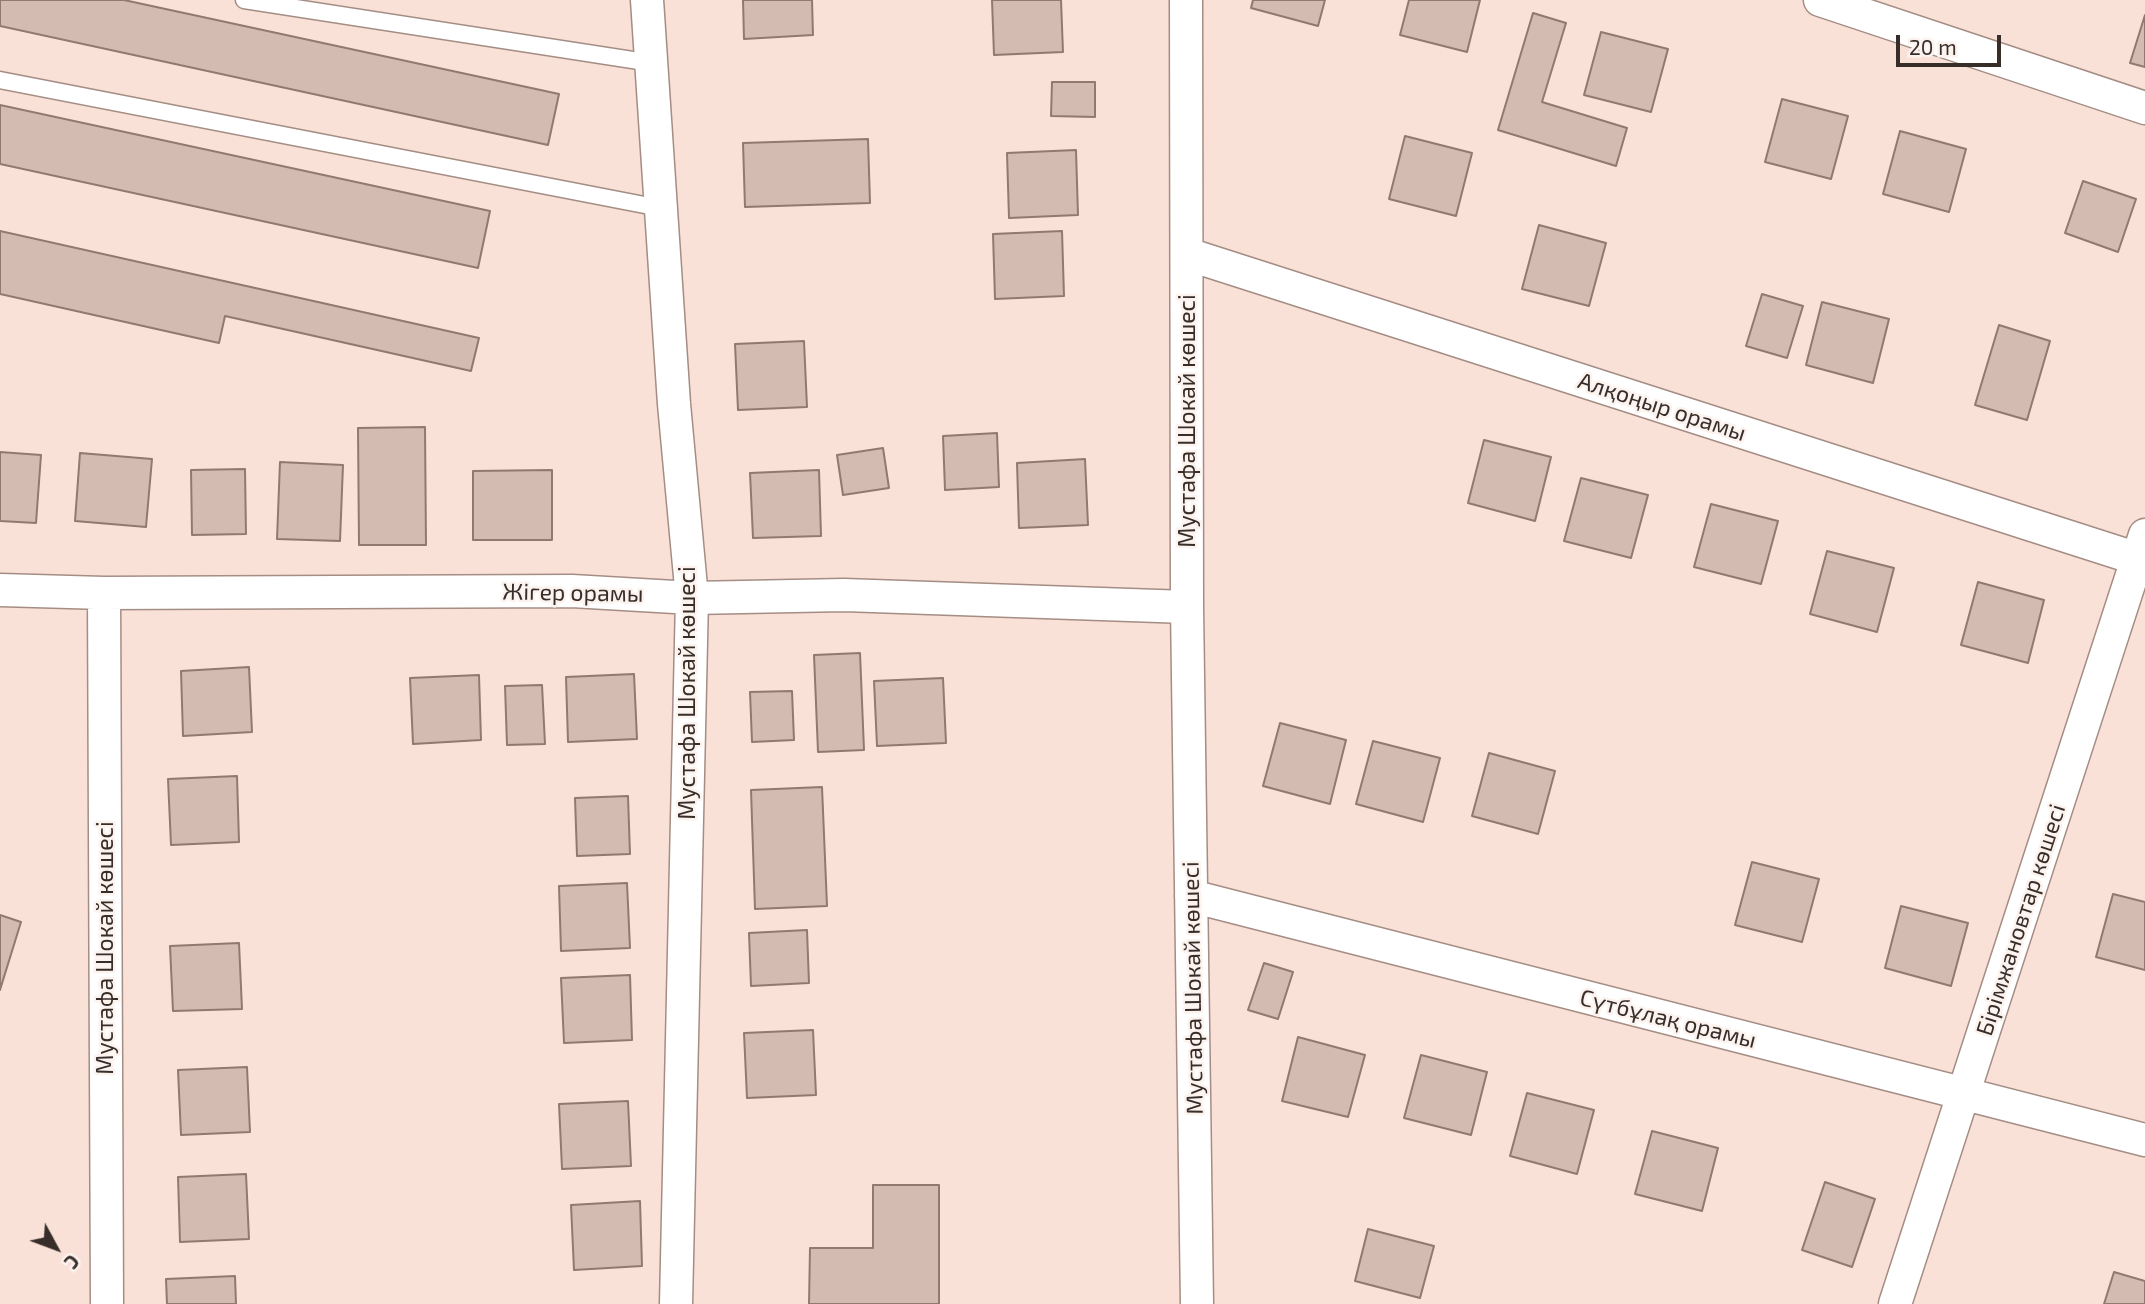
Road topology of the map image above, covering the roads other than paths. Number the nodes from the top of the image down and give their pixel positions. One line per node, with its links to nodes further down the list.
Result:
1 (244, 0): 5 (lane)
2 (647, 0): 5 (street, Мустафа Шокай көшесі)
3 (1186, 0): 9 (street, Мустафа Шокай көшесі)
4 (1820, 0): 7 (street)
5 (652, 63): 8 (street, Мустафа Шокай көшесі)
6 (0, 80): 8 (lane)
7 (2145, 108)
8 (660, 208): 13 (street, Мустафа Шокай көшесі)
9 (1187, 254): 10 (street, Алқоңыр орамы); 14 (street, Мустафа Шокай көшесі)
10 (2141, 547): 16 (street, Бірімжановтар көшесі)
11 (0, 590): 12 (street, Жігер орамы)
12 (104, 593): 13 (street, Жігер орамы); 18 (street, Мустафа Шокай көшесі)
13 (692, 597): 14 (street, Жігер орамы); 19 (street, Мустафа Шокай көшесі)
14 (1187, 607): 15 (street, Мустафа Шокай көшесі)
15 (1191, 896): 16 (street, Cүтбұлақ орамы); 20 (street, Мустафа Шокай көшесі)
16 (1964, 1095): 17 (street, Cүтбұлақ орамы); 21 (street, Бірімжановтар көшесі)
17 (2145, 1140)
18 (107, 1304)
19 (676, 1304)
20 (1197, 1304)
21 (1895, 1304)

